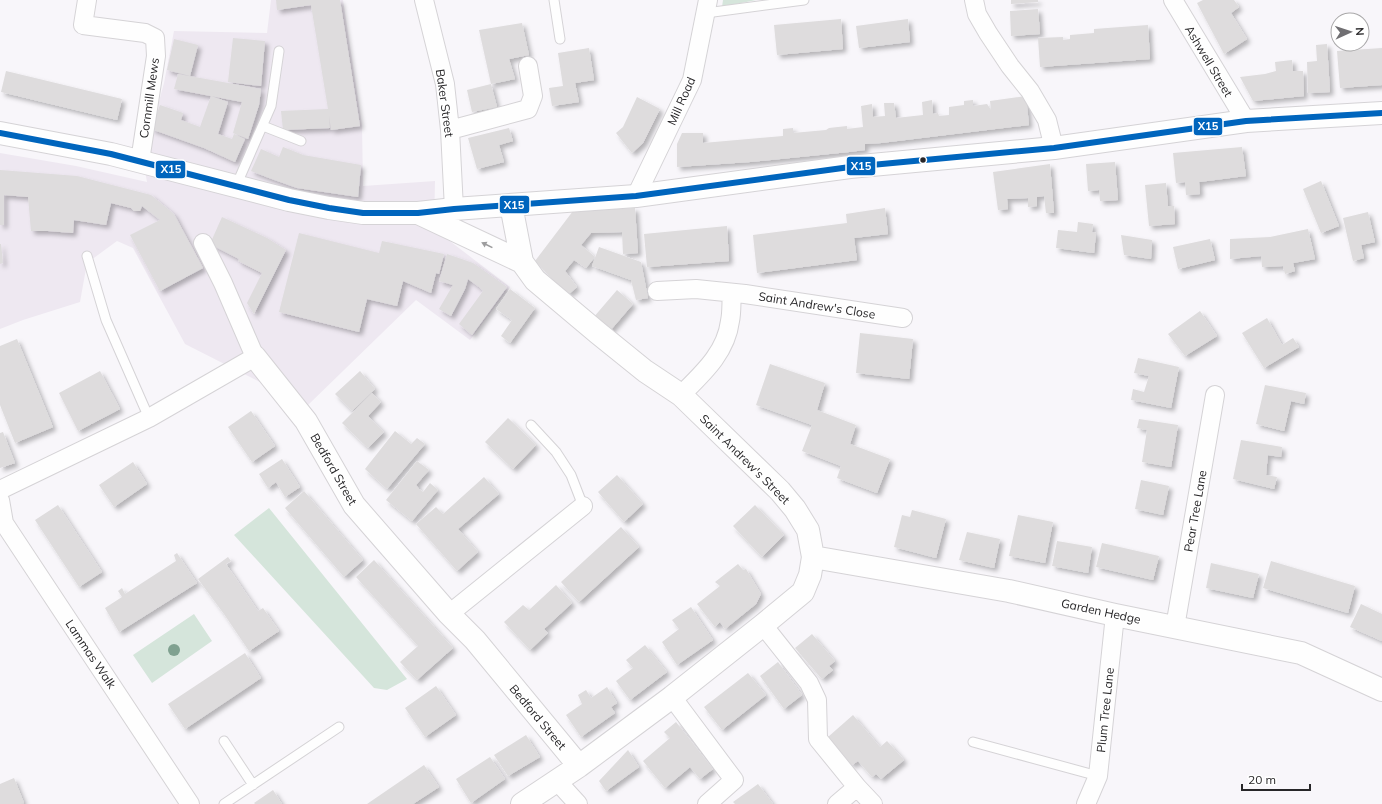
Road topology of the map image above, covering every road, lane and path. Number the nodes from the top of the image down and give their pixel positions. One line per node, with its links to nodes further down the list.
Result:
1 (87, 0): 18 (street, Cornmill Mews)
2 (424, 0): 14 (street, Baker Street)
3 (554, 0): 8 (lane)
4 (804, 0): 7 (lane)
5 (974, 0): 17 (street)
6 (1173, 0): 12 (street, Ashwell Street)
7 (707, 6): 20 (street, Mill Road)
8 (560, 39)
9 (279, 51): 13 (lane)
10 (528, 66): 14 (street)
11 (1382, 113): 12 (street)
12 (1246, 121): 17 (street)
13 (263, 126): 16 (lane); 19 (lane)
14 (450, 130): 22 (street, Baker Street)
15 (0, 133): 18 (street)
16 (301, 141)
17 (1054, 148): 20 (street)
18 (140, 161): 19 (street)
19 (236, 186): 23 (street)
20 (636, 196): 21 (street)
21 (511, 205): 22 (street); 26 (street, Saint Andrew's Street)
22 (454, 209): 23 (street)
23 (418, 213): 26 (street, Saint Andrew's Street, one-way to 23)
24 (203, 243): 30 (street)
25 (86, 256): 33 (lane)
26 (522, 262): 32 (street, Saint Andrew's Street)
27 (657, 292): 28 (street, Saint Andrew's Close)
28 (732, 293): 29 (street, Saint Andrew's Close); 32 (street)
29 (903, 318)
30 (256, 357): 33 (street); 39 (street, Bedford Street)
31 (1215, 394): 42 (street, Pear Tree Lane)
32 (681, 395): 38 (street, Saint Andrew's Street)
33 (148, 418): 35 (street)
34 (531, 424): 37 (lane)
35 (0, 490)
36 (0, 500): 53 (street, Lammas Walk)
37 (583, 506): 39 (street)
38 (813, 557): 40 (street, Garden Hedge); 41 (street, Saint Andrew's Street)
39 (449, 614): 48 (street, Bedford Street)
40 (1115, 615): 42 (street, Garden Hedge); 49 (street, Plum Tree Lane)
41 (763, 625): 44 (street, Saint Andrew's Street); 52 (street)
42 (1175, 627): 43 (street, Garden Hedge)
43 (1382, 690)
44 (672, 697): 48 (street, Saint Andrew's Street); 57 (street)
45 (339, 727): 51 (lane)
46 (224, 740): 51 (lane)
47 (974, 742): 49 (lane)
48 (579, 766): 50 (street, Saint Andrew's Street)
49 (1098, 776): 60 (street, Plum Tree Lane)
50 (557, 781): 55 (street, Saint Andrew's Street); 56 (street)
51 (253, 784): 54 (lane)
52 (857, 787): 58 (street); 59 (street)
53 (190, 804)
54 (224, 804)
55 (522, 804)
56 (578, 804)
57 (707, 804)
58 (837, 804)
59 (873, 804)
60 (1086, 804)

